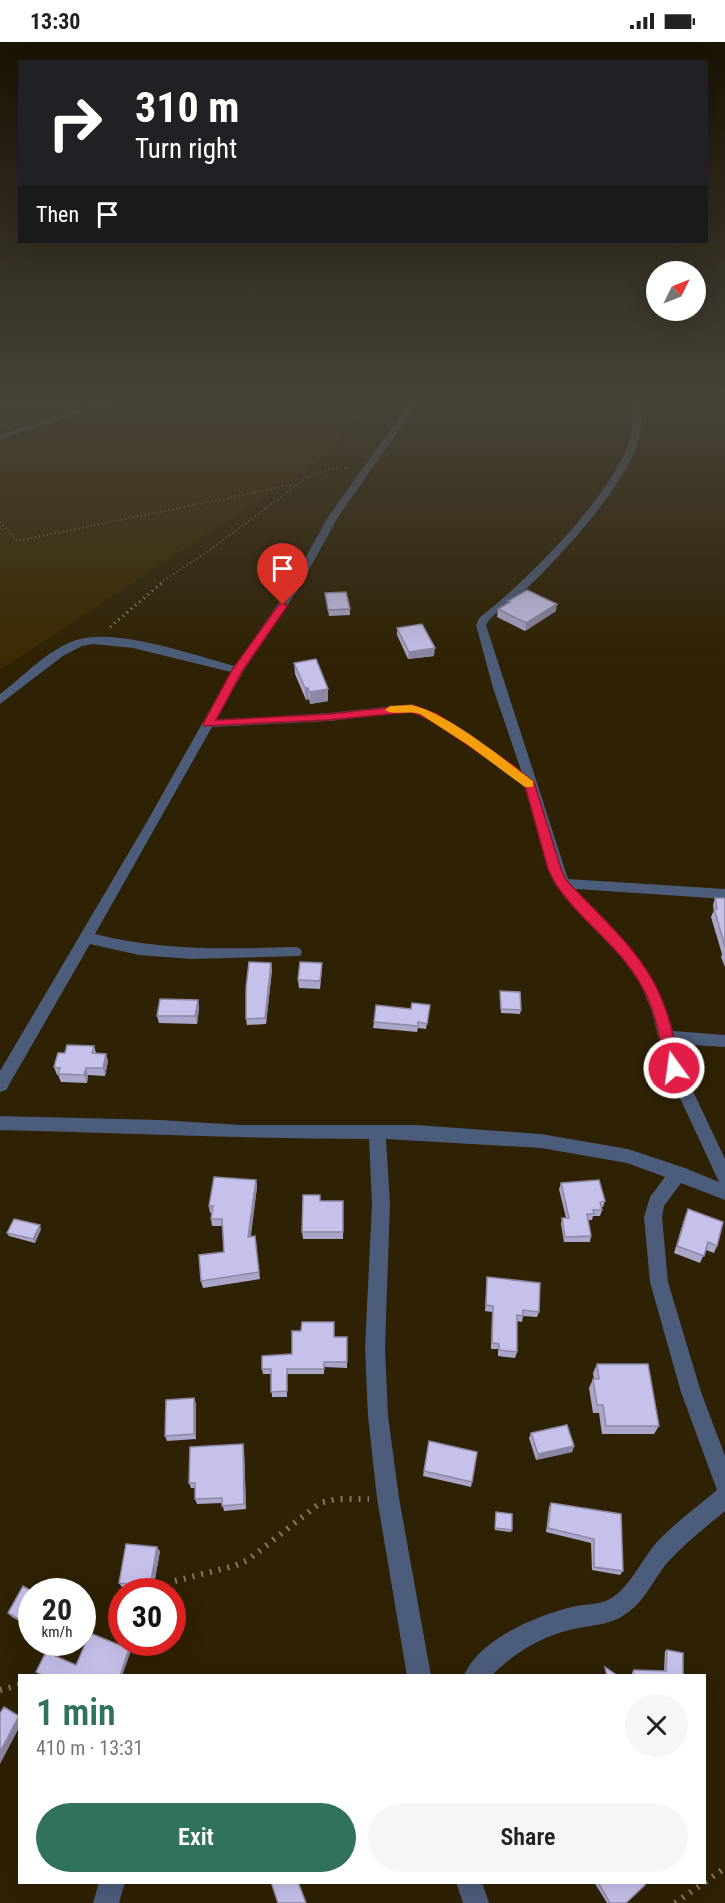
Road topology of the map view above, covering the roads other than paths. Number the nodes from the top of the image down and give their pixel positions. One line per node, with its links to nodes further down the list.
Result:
1 (354, 488): 3 (street)
2 (610, 488): 6 (street)
3 (237, 670): 4 (street); 5 (street)
4 (0, 700)
5 (208, 724): 6 (street); 9 (street)
6 (530, 785): 7 (street)
7 (561, 883): 8 (street); 11 (street)
8 (725, 894)
9 (88, 938): 10 (street); 13 (street)
10 (295, 952)
11 (666, 1037): 12 (street); 17 (street)
12 (725, 1041)
13 (0, 1085)
14 (0, 1123): 15 (street)
15 (377, 1132): 16 (street); 21 (street)
16 (679, 1173): 18 (street); 19 (street)
17 (725, 1177)
18 (725, 1192)
19 (725, 1484)
20 (725, 1497): 22 (street)
21 (419, 1674)
22 (477, 1674)
23 (111, 1884): 25 (street)
24 (470, 1884): 26 (street)
25 (106, 1903)
26 (476, 1903)

